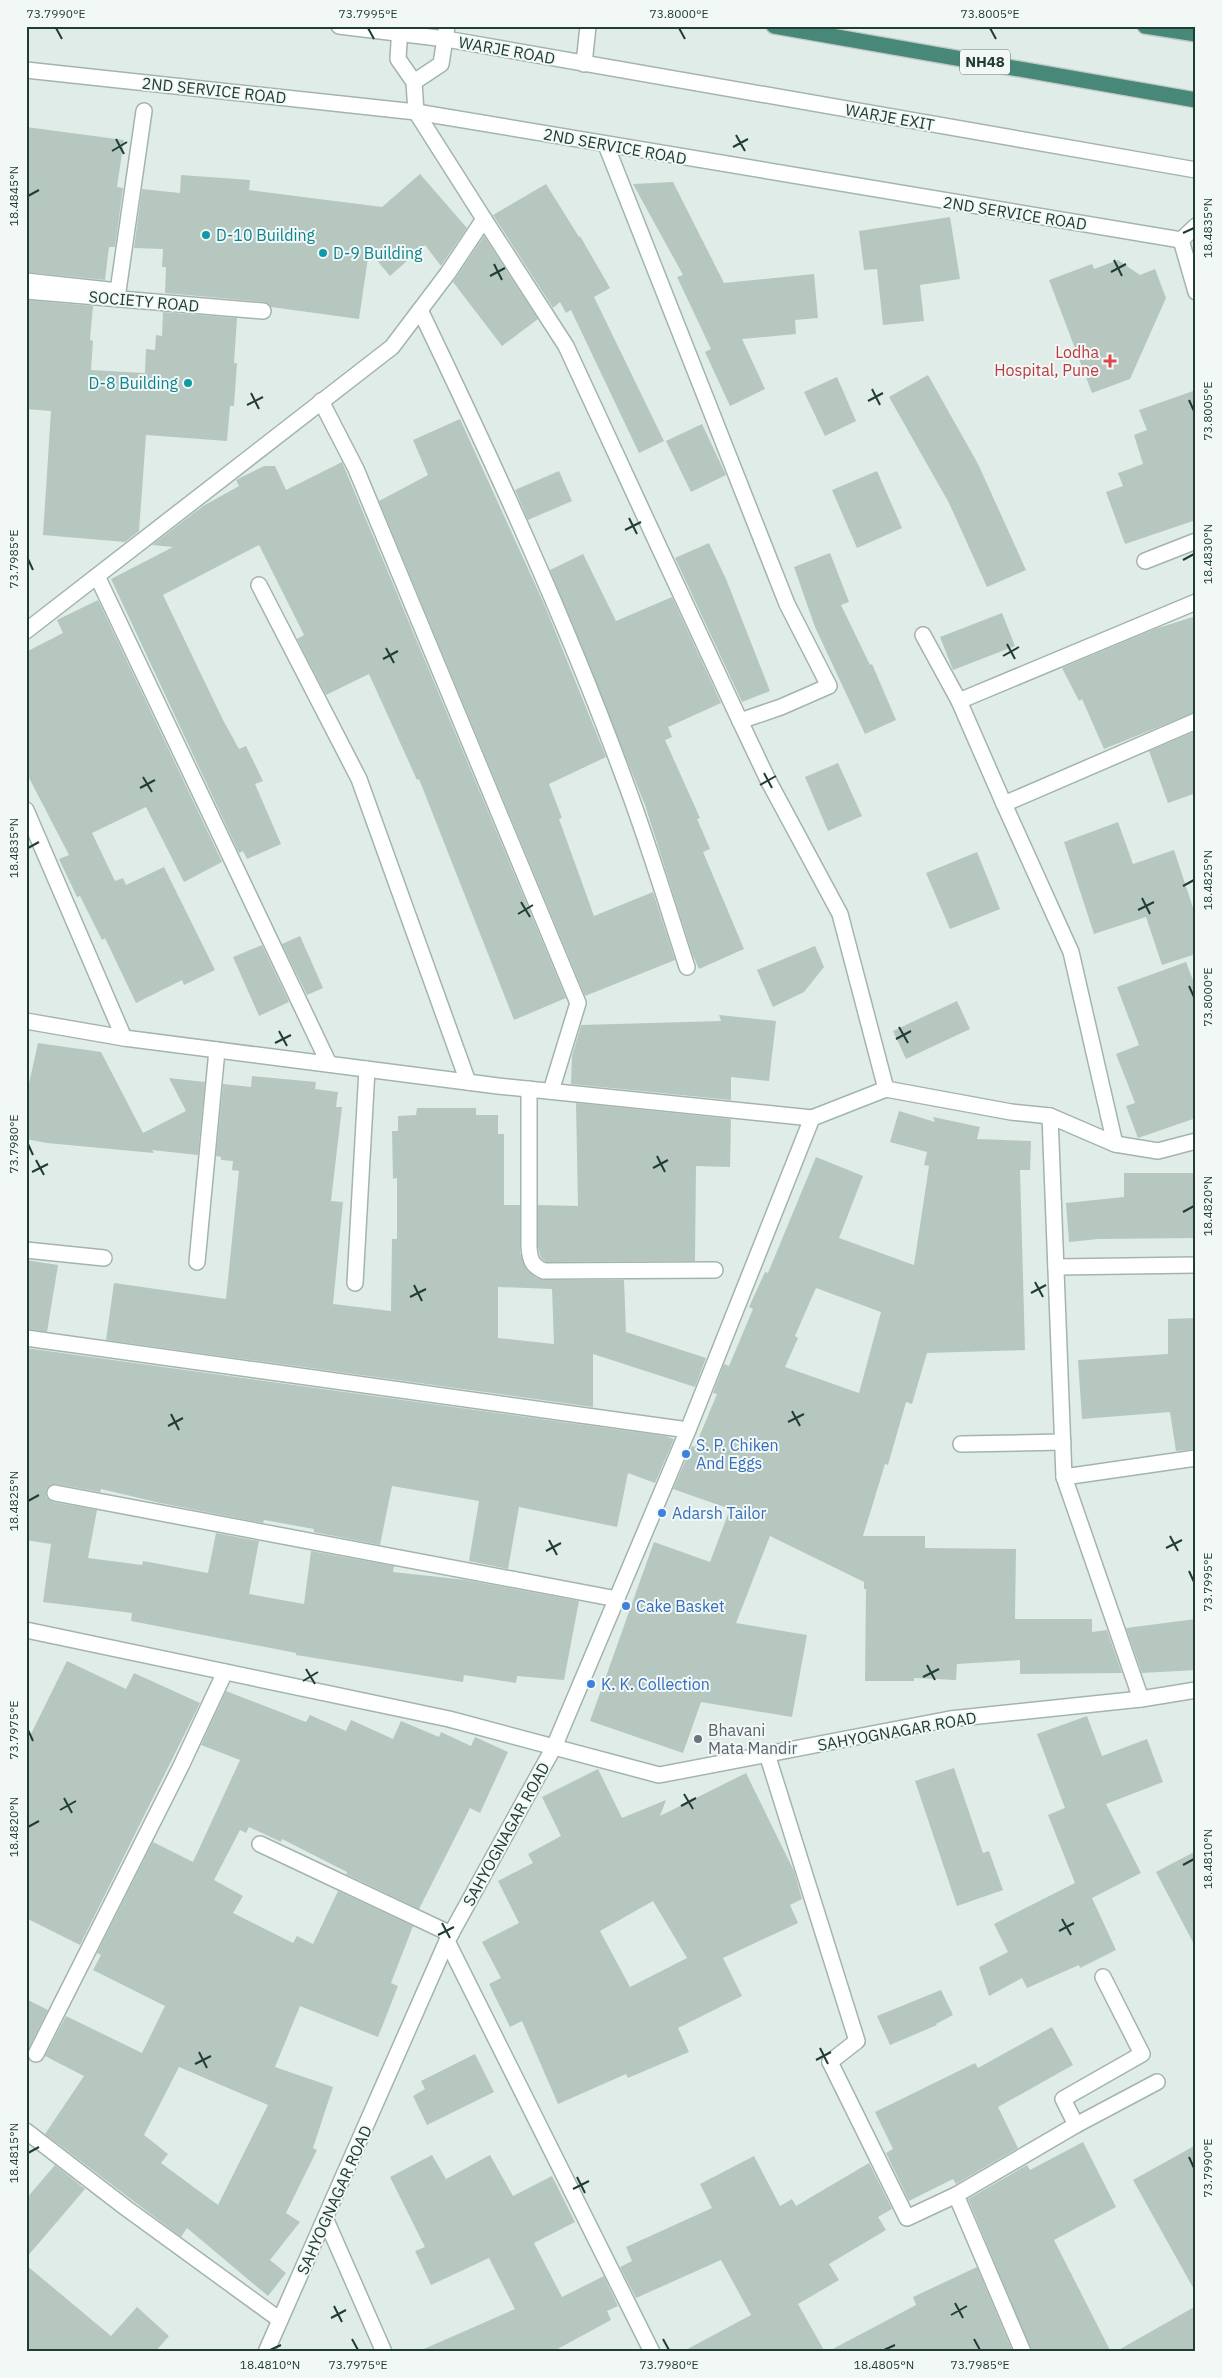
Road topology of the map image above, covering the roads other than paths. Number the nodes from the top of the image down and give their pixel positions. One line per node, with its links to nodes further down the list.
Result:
1 (339, 26): 5 (street, WARJE ROAD)
2 (588, 26): 8 (street)
3 (774, 26): 11 (highway, NH48)
4 (1145, 26): 7 (highway)
5 (399, 30): 6 (street, WARJE ROAD); 10 (street)
6 (447, 33): 8 (street, WARJE ROAD); 10 (street)
7 (1196, 34)
8 (584, 64): 15 (street, WARJE EXIT)
9 (26, 70): 13 (street, 2ND SERVICE ROAD)
10 (414, 82): 13 (street)
11 (1196, 100)
12 (144, 111): 19 (street)
13 (416, 112): 14 (street, 2ND SERVICE ROAD); 16 (street)
14 (606, 145): 18 (street, 2ND SERVICE ROAD); 33 (street)
15 (1196, 170)
16 (484, 219): 22 (street); 33 (street)
17 (1196, 226): 18 (street)
18 (1181, 240): 21 (street)
19 (26, 281)
20 (26, 291): 23 (street, SOCIETY ROAD)
21 (1196, 292)
22 (420, 310): 24 (street); 37 (street)
23 (263, 311)
24 (321, 401): 27 (street); 46 (street)
25 (1196, 541): 26 (street)
26 (1145, 561)
27 (97, 576): 30 (street); 41 (street)
28 (259, 585): 43 (street)
29 (1196, 602): 32 (street)
30 (26, 631)
31 (924, 635): 32 (street)
32 (959, 701): 35 (street)
33 (740, 721): 45 (street)
34 (1196, 721): 35 (street)
35 (1004, 804): 50 (street)
36 (26, 810): 39 (street)
37 (687, 967)
38 (26, 1021): 39 (street)
39 (124, 1038): 40 (street)
40 (217, 1050): 41 (street); 53 (street)
41 (329, 1064): 42 (street)
42 (367, 1069): 43 (street); 57 (street)
43 (468, 1082): 44 (street)
44 (529, 1089): 46 (street); 56 (street)
45 (886, 1089): 47 (street); 48 (street)
46 (551, 1091): 48 (street)
47 (1050, 1116): 50 (street); 55 (street)
48 (812, 1118): 59 (street)
49 (1196, 1141): 50 (street)
50 (1115, 1144)
51 (26, 1250): 52 (street)
52 (104, 1258)
53 (197, 1262)
54 (1196, 1265): 55 (street)
55 (1056, 1267): 60 (street)
56 (715, 1270)
57 (355, 1283)
58 (26, 1338): 59 (street)
59 (688, 1430): 65 (street)
60 (1063, 1442): 61 (street); 63 (street)
61 (962, 1444)
62 (1196, 1458): 63 (street)
63 (1064, 1477): 69 (street)
64 (55, 1493): 65 (street)
65 (617, 1599): 70 (street)
66 (26, 1630): 67 (street)
67 (226, 1672): 70 (street); 75 (street)
68 (1196, 1690): 69 (street, SAHYOGNAGAR ROAD)
69 (1141, 1699): 71 (street, SAHYOGNAGAR ROAD)
70 (554, 1747): 71 (street, SAHYOGNAGAR ROAD); 73 (street, SAHYOGNAGAR ROAD)
71 (767, 1754): 79 (street)
72 (260, 1844): 73 (street)
73 (449, 1938): 80 (street, SAHYOGNAGAR ROAD); 84 (street)
74 (1103, 1977): 77 (street)
75 (36, 2054)
76 (1157, 2082): 77 (street)
77 (1076, 2125): 79 (street)
78 (26, 2130): 81 (street)
79 (956, 2195): 85 (street)
80 (326, 2220): 81 (street, SAHYOGNAGAR ROAD); 83 (street)
81 (280, 2320): 82 (street, SAHYOGNAGAR ROAD)
82 (266, 2352)
83 (384, 2352)
84 (652, 2352)
85 (1023, 2352)

